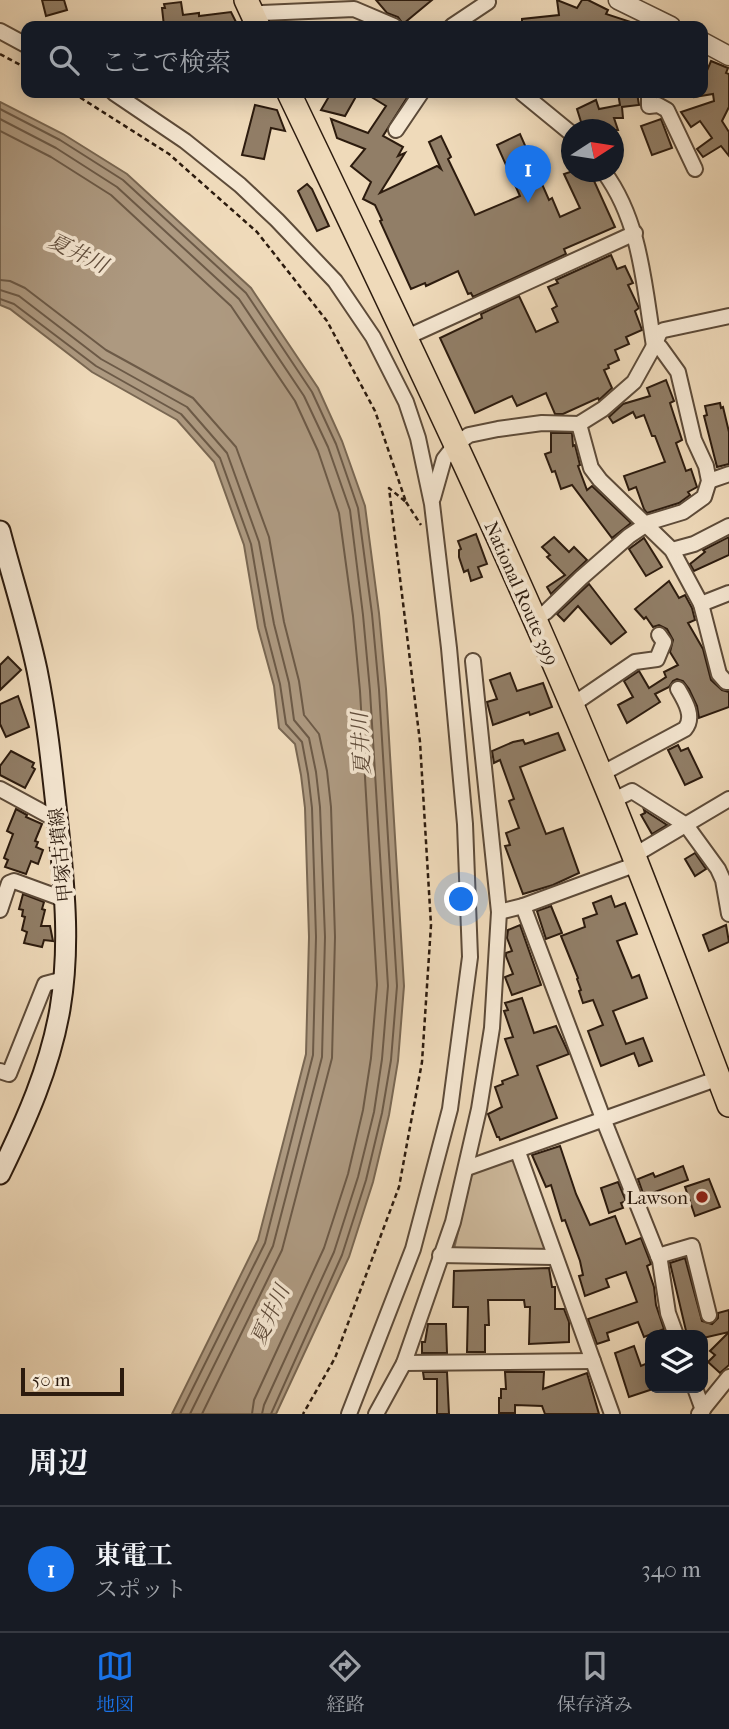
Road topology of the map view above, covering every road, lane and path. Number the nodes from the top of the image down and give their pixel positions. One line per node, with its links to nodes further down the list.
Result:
1 (618, 0): 7 (street)
2 (488, 2): 6 (street)
3 (355, 4): 4 (street); 5 (street)
4 (251, 15)
5 (385, 21)
6 (460, 21)
7 (656, 21)
8 (0, 31): 9 (street)
9 (21, 42)
10 (708, 45): 12 (street)
11 (0, 54): 13 (path)
12 (729, 56)
13 (21, 65)
14 (81, 98): 75 (path)
15 (121, 98): 32 (street)
16 (291, 98): 26 (highway, National Route 399)
17 (418, 98): 21 (street)
18 (528, 98): 20 (street)
19 (649, 98): 22 (street)
20 (561, 125)
21 (396, 130)
22 (695, 169)
23 (612, 182): 24 (street)
24 (635, 233): 26 (street); 27 (street)
25 (729, 316): 27 (street)
26 (405, 338): 29 (highway, National Route 399)
27 (654, 346): 28 (street); 31 (street)
28 (579, 424): 29 (street); 33 (street)
29 (455, 445): 32 (street); 39 (highway, National Route 399)
30 (729, 474): 31 (street)
31 (709, 481): 33 (street)
32 (432, 504): 76 (street)
33 (645, 526): 36 (street); 39 (street)
34 (729, 526): 36 (street)
35 (0, 531): 49 (main road, 甲塚古墳線)
36 (672, 550): 38 (street)
37 (729, 593): 38 (street)
38 (701, 604): 42 (street)
39 (534, 620): 44 (highway, National Route 399)
40 (659, 635): 44 (street)
41 (473, 661): 55 (street)
42 (729, 682)
43 (678, 689): 45 (street)
44 (572, 705): 45 (highway, National Route 399)
45 (601, 774): 48 (highway, National Route 399)
46 (0, 789): 49 (street)
47 (729, 799): 50 (street)
48 (612, 802): 50 (street); 51 (highway, National Route 399)
49 (57, 820): 52 (main road, 甲塚古墳線)
50 (686, 825): 51 (street); 56 (street)
51 (635, 860): 53 (street); 59 (highway, National Route 399)
52 (66, 900): 54 (street); 57 (main road, 甲塚古墳線)
53 (523, 906): 55 (street); 61 (street)
54 (0, 910)
55 (499, 912): 63 (street)
56 (729, 914)
57 (64, 979): 58 (street); 64 (main road, 甲塚古墳線)
58 (0, 1071)
59 (719, 1078): 60 (highway, National Route 399); 61 (street)
60 (729, 1105)
61 (604, 1121): 62 (street); 66 (street)
62 (518, 1152): 63 (street); 67 (street)
63 (467, 1168): 65 (street)
64 (0, 1174)
65 (440, 1255): 67 (street); 71 (street)
66 (658, 1256): 68 (street); 69 (street)
67 (554, 1257): 70 (street)
68 (709, 1315)
69 (674, 1330)
70 (593, 1361): 71 (street); 78 (street)
71 (404, 1363): 77 (street)
72 (729, 1377): 74 (street)
73 (696, 1393): 74 (street)
74 (701, 1412)
75 (303, 1414)
76 (349, 1414)
77 (376, 1414)
78 (612, 1414)

